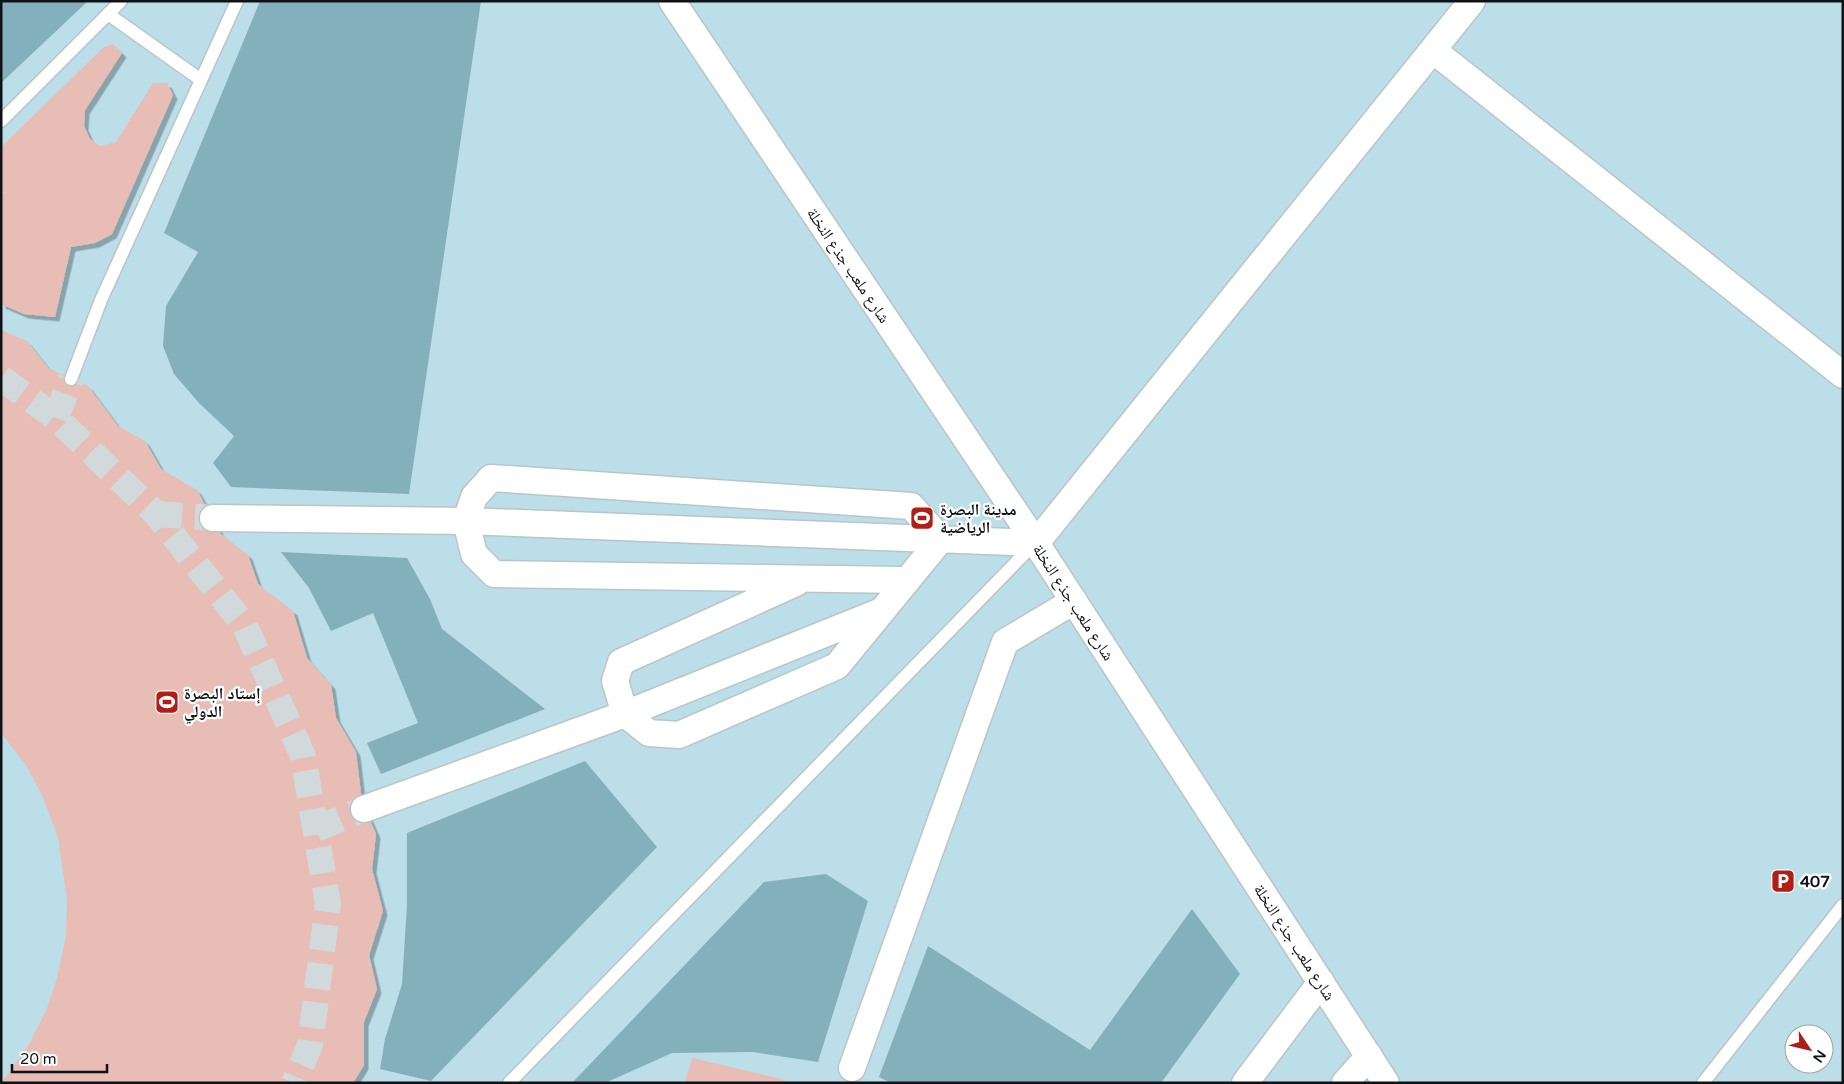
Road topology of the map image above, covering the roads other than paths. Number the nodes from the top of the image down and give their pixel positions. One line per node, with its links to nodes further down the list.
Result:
1 (120, 1): 5 (lane)
2 (237, 1): 7 (lane)
3 (672, 1): 14 (street, شارع ملعب جذع النخلة)
4 (1472, 1): 6 (street)
5 (108, 14): 7 (lane); 8 (lane)
6 (1434, 51): 9 (street); 14 (street)
7 (201, 80): 10 (lane)
8 (1, 121)
9 (1843, 375)
10 (71, 379)
11 (212, 518): 12 (street)
12 (466, 521): 13 (street); 13 (street); 15 (street)
13 (941, 539): 14 (street); 16 (street)
14 (1036, 543): 17 (street, شارع ملعب جذع النخلة); 25 (lane)
15 (802, 580): 16 (street); 19 (street)
16 (907, 580): 18 (street)
17 (1074, 601): 22 (street, شارع ملعب جذع النخلة); 24 (street)
18 (882, 610): 19 (street); 19 (street)
19 (625, 714): 20 (street)
20 (364, 809)
21 (1843, 905): 29 (lane)
22 (1321, 982): 23 (street, شارع ملعب جذع النخلة); 26 (street)
23 (1369, 1056): 27 (street); 28 (street, شارع ملعب جذع النخلة)
24 (852, 1068)
25 (508, 1083)
26 (1245, 1083)
27 (1345, 1083)
28 (1386, 1083)
29 (1703, 1083)

